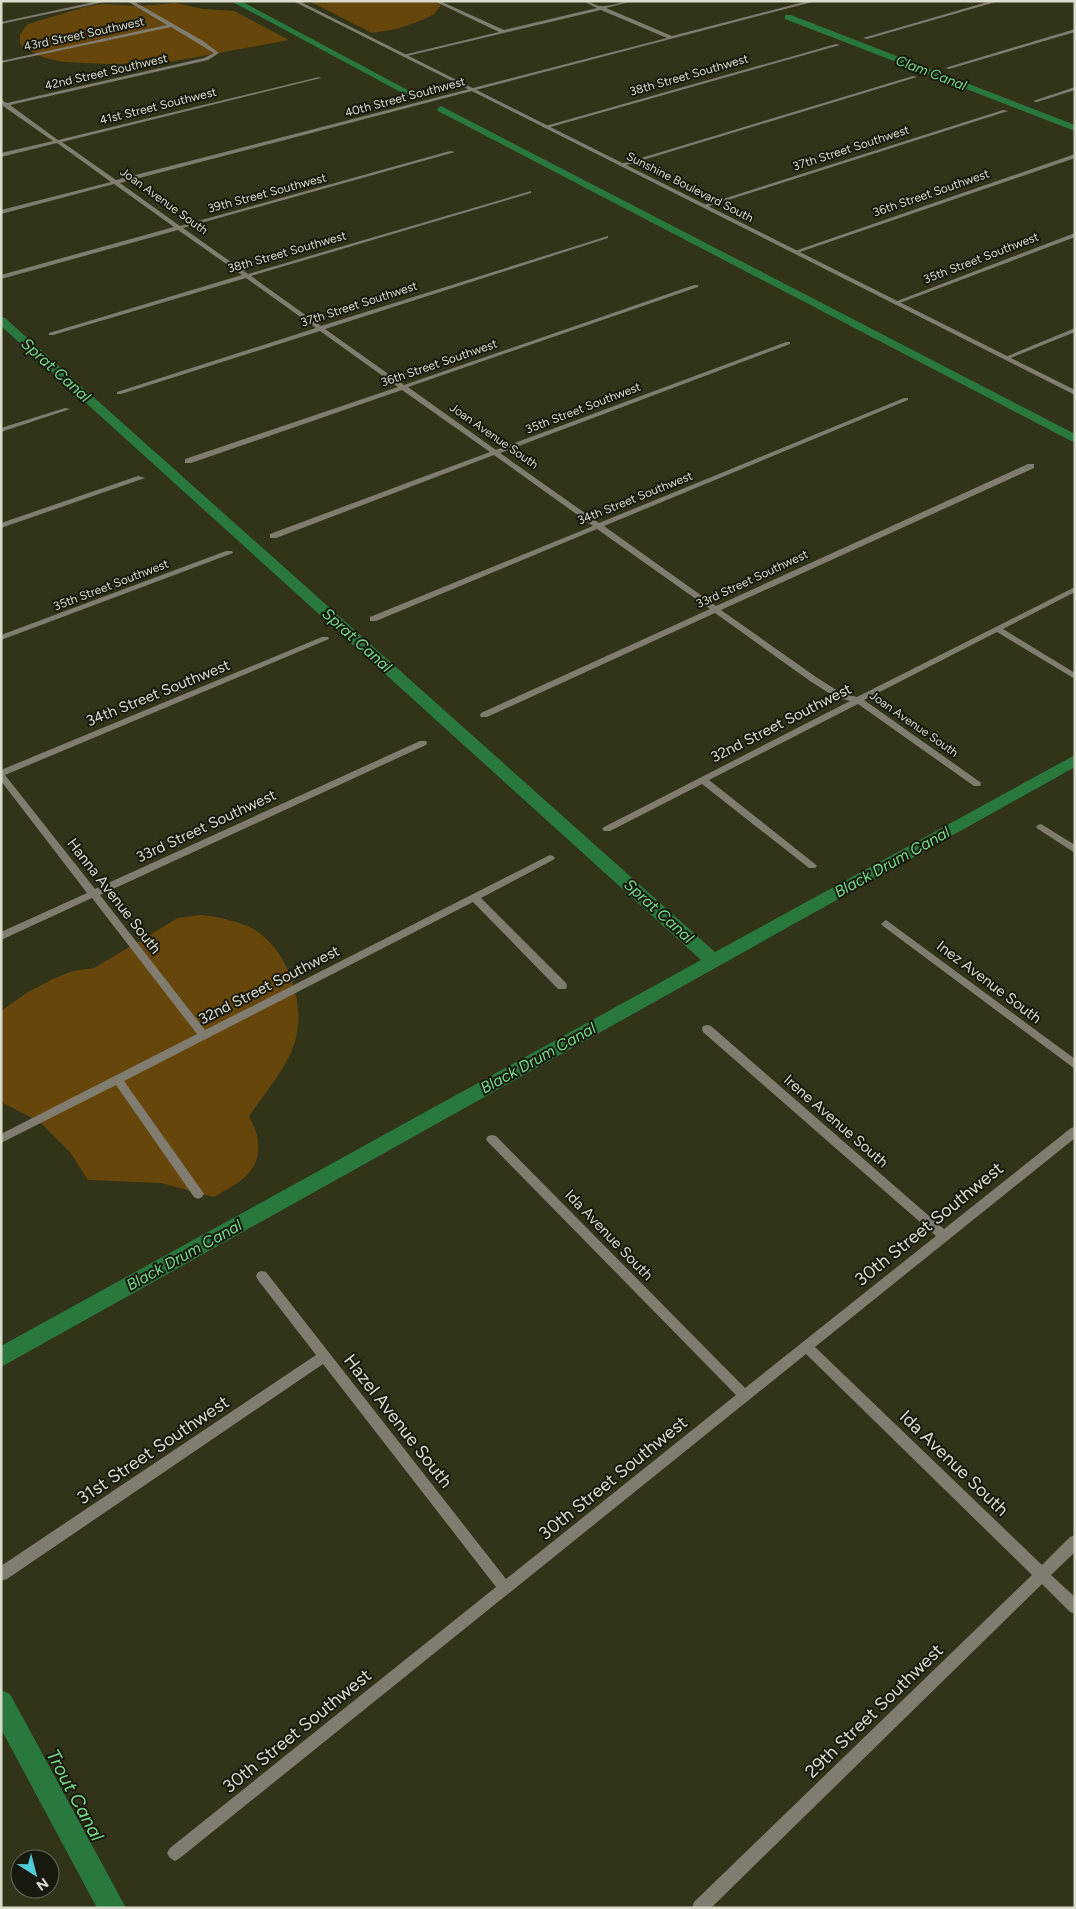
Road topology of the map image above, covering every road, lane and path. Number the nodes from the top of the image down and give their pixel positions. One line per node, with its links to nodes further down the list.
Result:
1 (106, 1): 12 (street)
2 (129, 1): 13 (street)
3 (295, 1): 19 (street, Sunshine Boulevard South)
4 (436, 1): 10 (street)
5 (457, 1): 10 (street)
6 (585, 1): 11 (street)
7 (631, 1): 11 (street)
8 (814, 1): 16 (street, 40th Street Southwest)
9 (997, 1): 17 (street)
10 (443, 4): 15 (street)
11 (602, 8): 15 (street); 16 (street)
12 (1, 23)
13 (172, 25): 20 (street, 43rd Street Southwest); 27 (street, 42nd Street Southwest)
14 (1075, 30): 21 (street)
15 (504, 32): 19 (street)
16 (672, 38): 25 (street, 40th Street Southwest)
17 (865, 38)
18 (838, 45): 29 (street, 38th Street Southwest)
19 (405, 56): 25 (street, Sunshine Boulevard South)
20 (1, 62)
21 (947, 68)
22 (915, 77): 34 (street)
23 (319, 78): 30 (street, 41st Street Southwest)
24 (1075, 88): 26 (street)
25 (472, 90): 29 (street, Sunshine Boulevard South); 35 (street, 40th Street Southwest)
26 (1035, 101)
27 (3, 104): 30 (street, Joan Avenue South)
28 (1005, 110): 37 (street, 37th Street Southwest)
29 (545, 127): 34 (street, Sunshine Boulevard South)
30 (58, 141): 32 (street, 41st Street Southwest); 35 (street, Joan Avenue South)
31 (452, 152): 39 (street, 39th Street Southwest)
32 (1, 155)
33 (1075, 156): 42 (street, 36th Street Southwest)
34 (621, 165): 37 (street, Sunshine Boulevard South)
35 (116, 182): 38 (street, 40th Street Southwest); 39 (street, Joan Avenue South)
36 (529, 192): 43 (street, 38th Street Southwest)
37 (704, 206): 42 (street, Sunshine Boulevard South)
38 (1, 212)
39 (180, 228): 43 (street, Joan Avenue South); 44 (street, 39th Street Southwest)
40 (1075, 235): 46 (street, 35th Street Southwest)
41 (606, 237): 47 (street, 37th Street Southwest)
42 (795, 252): 46 (street, Sunshine Boulevard South)
43 (247, 276): 47 (street, Joan Avenue South); 49 (street, 38th Street Southwest)
44 (1, 277)
45 (696, 286): 52 (street, 36th Street Southwest)
46 (895, 303): 51 (street, Sunshine Boulevard South)
47 (321, 328): 52 (street, Joan Avenue South); 53 (street, 37th Street Southwest)
48 (1075, 330): 51 (street)
49 (51, 334)
50 (788, 343): 58 (street, 35th Street Southwest)
51 (1006, 358): 54 (street, Sunshine Boulevard South)
52 (404, 387): 58 (street, Joan Avenue South); 59 (street, 36th Street Southwest)
53 (119, 393)
54 (1075, 393)
55 (906, 399): 63 (street, 34th Street Southwest)
56 (67, 409): 57 (street)
57 (1, 430)
58 (496, 452): 63 (street, Joan Avenue South); 64 (street, 35th Street Southwest)
59 (188, 461)
60 (1031, 466): 67 (street, 33rd Street Southwest)
61 (141, 478): 62 (street)
62 (1, 526)
63 (599, 526): 67 (street, Joan Avenue South); 68 (street, 34th Street Southwest)
64 (273, 536)
65 (229, 553): 70 (street, 35th Street Southwest)
66 (1075, 589): 69 (street, 32nd Street Southwest)
67 (716, 610): 73 (street, Joan Avenue South); 74 (street, 33rd Street Southwest)
68 (373, 619)
69 (998, 629): 72 (street); 73 (street, 32nd Street Southwest)
70 (1, 638)
71 (325, 639): 76 (street, 34th Street Southwest)
72 (1075, 677)
73 (858, 700): 77 (street, 32nd Street Southwest); 78 (street, Joan Avenue South)
74 (484, 715)
75 (423, 743): 84 (street, 33rd Street Southwest)
76 (1, 774): 84 (street, Hanna Avenue South)
77 (703, 780): 80 (street, 32nd Street Southwest); 83 (street)
78 (977, 784)
79 (1041, 827): 81 (street)
80 (607, 829)
81 (1075, 850)
82 (550, 858): 85 (street, 32nd Street Southwest)
83 (812, 866)
84 (94, 894): 87 (street, 33rd Street Southwest); 90 (street, Hanna Avenue South)
85 (474, 897): 88 (street); 90 (street, 32nd Street Southwest)
86 (886, 924): 91 (street, Inez Avenue South)
87 (1, 936)
88 (562, 986)
89 (707, 1029): 97 (street, Irene Avenue South)
90 (204, 1036): 92 (street, 32nd Street Southwest)
91 (1075, 1065)
92 (118, 1080): 94 (street, 32nd Street Southwest); 96 (street)
93 (1075, 1132): 97 (street, 30th Street Southwest)
94 (1, 1139)
95 (492, 1139): 101 (street, Ida Avenue South)
96 (198, 1194)
97 (944, 1236): 99 (street, 30th Street Southwest)
98 (262, 1276): 100 (street, Hazel Avenue South)
99 (806, 1346): 101 (street, 30th Street Southwest); 104 (street, Ida Avenue South)
100 (325, 1356): 103 (street, 31st Street Southwest); 105 (street, Hazel Avenue South)
101 (745, 1396): 105 (street, 30th Street Southwest)
102 (1075, 1542): 104 (street, 29th Street Southwest)
103 (2, 1574)
104 (1041, 1574): 106 (street, Ida Avenue South); 108 (street, 29th Street Southwest)
105 (505, 1588): 107 (street, 30th Street Southwest)
106 (1075, 1607)
107 (175, 1853)
108 (700, 1908)

